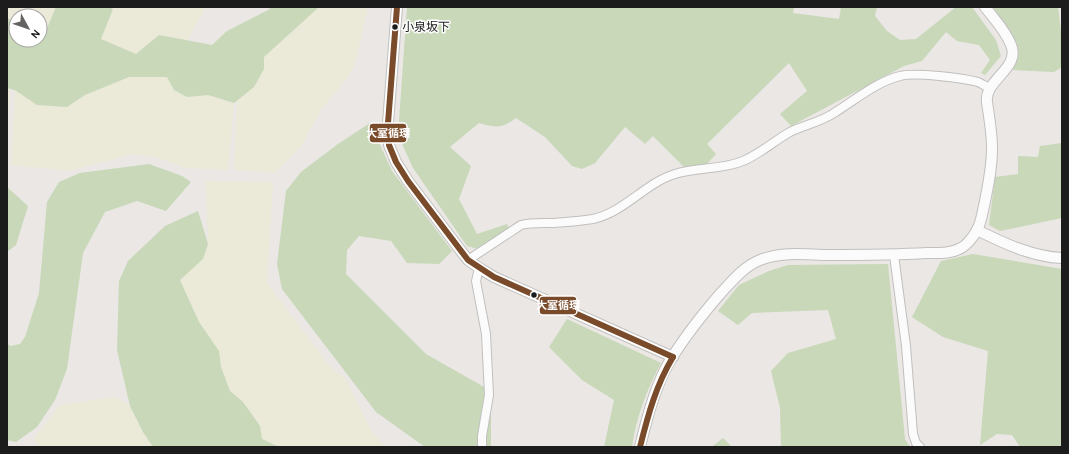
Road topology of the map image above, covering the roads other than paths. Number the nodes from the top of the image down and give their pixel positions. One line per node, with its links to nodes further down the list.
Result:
1 (397, 7): 7 (street)
2 (986, 7): 3 (street)
3 (989, 88): 4 (street); 7 (street)
4 (977, 230): 5 (street); 6 (street)
5 (894, 255): 9 (street); 12 (street)
6 (1062, 258)
7 (468, 260): 8 (street)
8 (479, 268): 9 (street); 10 (street)
9 (673, 357): 11 (street)
10 (482, 447)
11 (640, 447)
12 (920, 447)

